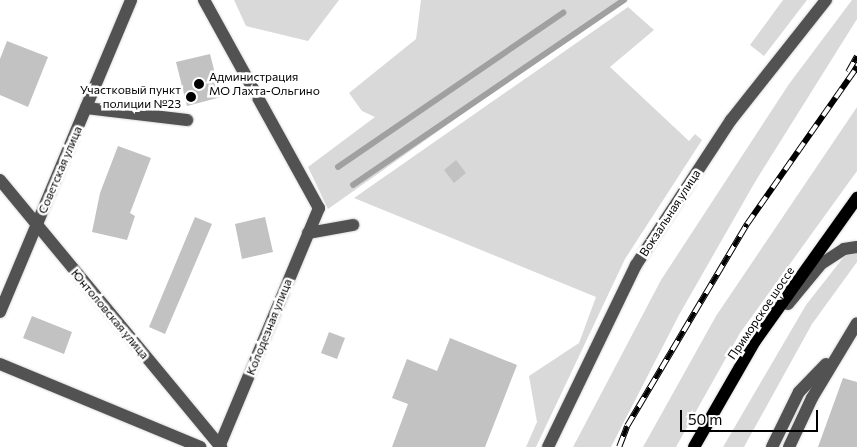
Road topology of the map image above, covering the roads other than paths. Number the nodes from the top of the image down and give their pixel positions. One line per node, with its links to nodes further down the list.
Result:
1 (131, 0): 4 (street, Советская улица)
2 (204, 0): 10 (street, Колодезная улица)
3 (826, 0): 19 (street, Вокзальная улица)
4 (86, 108): 5 (street); 8 (street, Советская улица)
5 (188, 120)
6 (0, 180): 8 (street, Юнтоловская улица)
7 (857, 198): 14 (main road, Приморское шоссе)
8 (37, 225): 12 (street, Советская улица); 18 (street, Юнтоловская улица)
9 (353, 225): 10 (street)
10 (308, 233): 18 (street, Колодезная улица)
11 (857, 247): 14 (street)
12 (0, 312)
13 (857, 323): 15 (street)
14 (755, 341): 20 (main road, Приморское шоссе)
15 (842, 347): 21 (street); 22 (street)
16 (0, 364): 17 (street)
17 (200, 447)
18 (220, 447)
19 (548, 447)
20 (694, 447)
21 (772, 447)
22 (790, 447)

